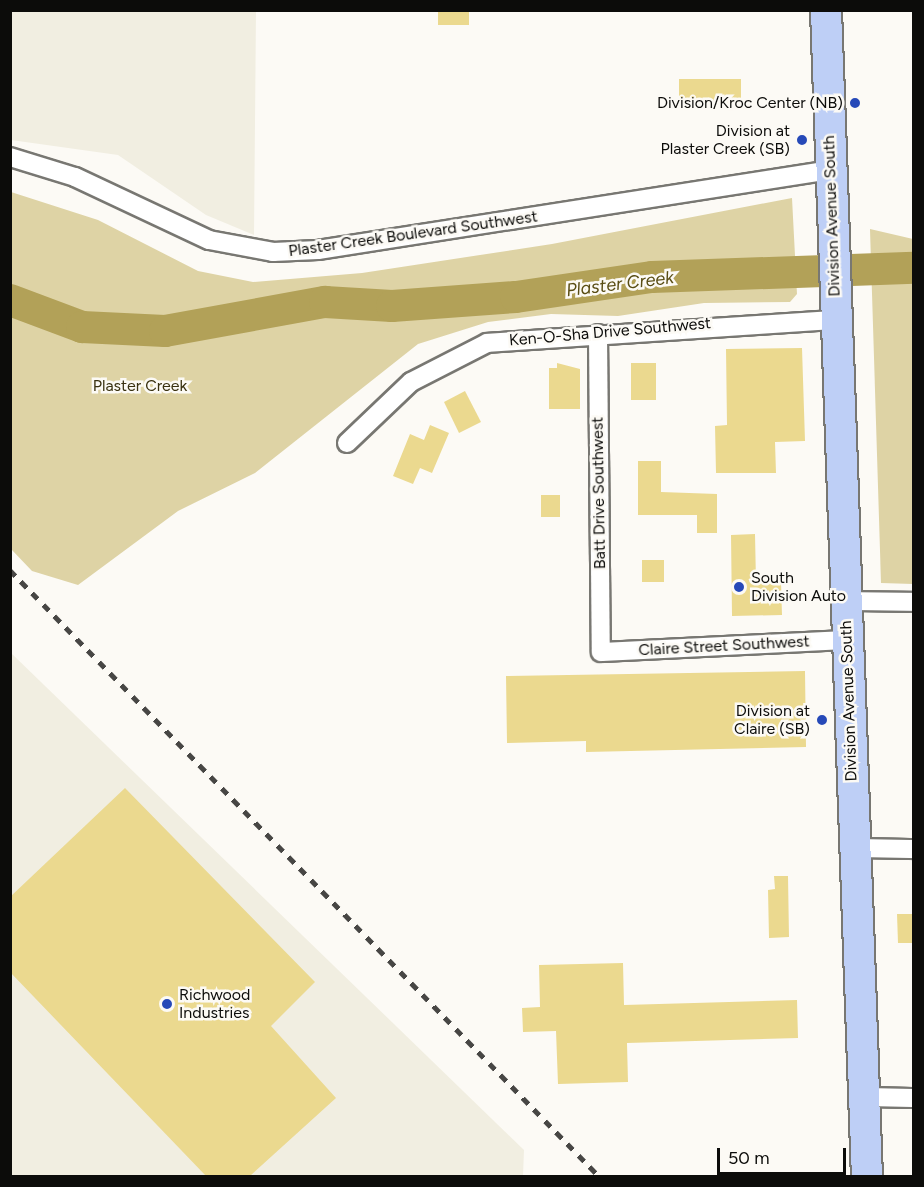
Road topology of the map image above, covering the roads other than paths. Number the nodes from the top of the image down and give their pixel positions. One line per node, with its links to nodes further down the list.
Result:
1 (826, 10): 3 (main road, Division Avenue South)
2 (10, 157): 3 (street, Plaster Creek Boulevard Southwest)
3 (830, 183): 4 (main road, Division Avenue South)
4 (835, 307): 5 (street, Ken-O-Sha Drive Southwest); 7 (main road, Division Avenue South)
5 (598, 334): 6 (street, Ken-O-Sha Drive Southwest); 10 (street, Batt Drive Southwest)
6 (347, 442)
7 (846, 601): 8 (street); 9 (main road, Division Avenue South)
8 (914, 602)
9 (847, 640): 10 (street, Claire Street Southwest); 11 (main road, Division Avenue South)
10 (601, 652)
11 (854, 848): 12 (street); 13 (main road, Division Avenue South)
12 (914, 849)
13 (866, 1097): 14 (street); 15 (main road, Division Avenue South)
14 (914, 1098)
15 (867, 1176)

